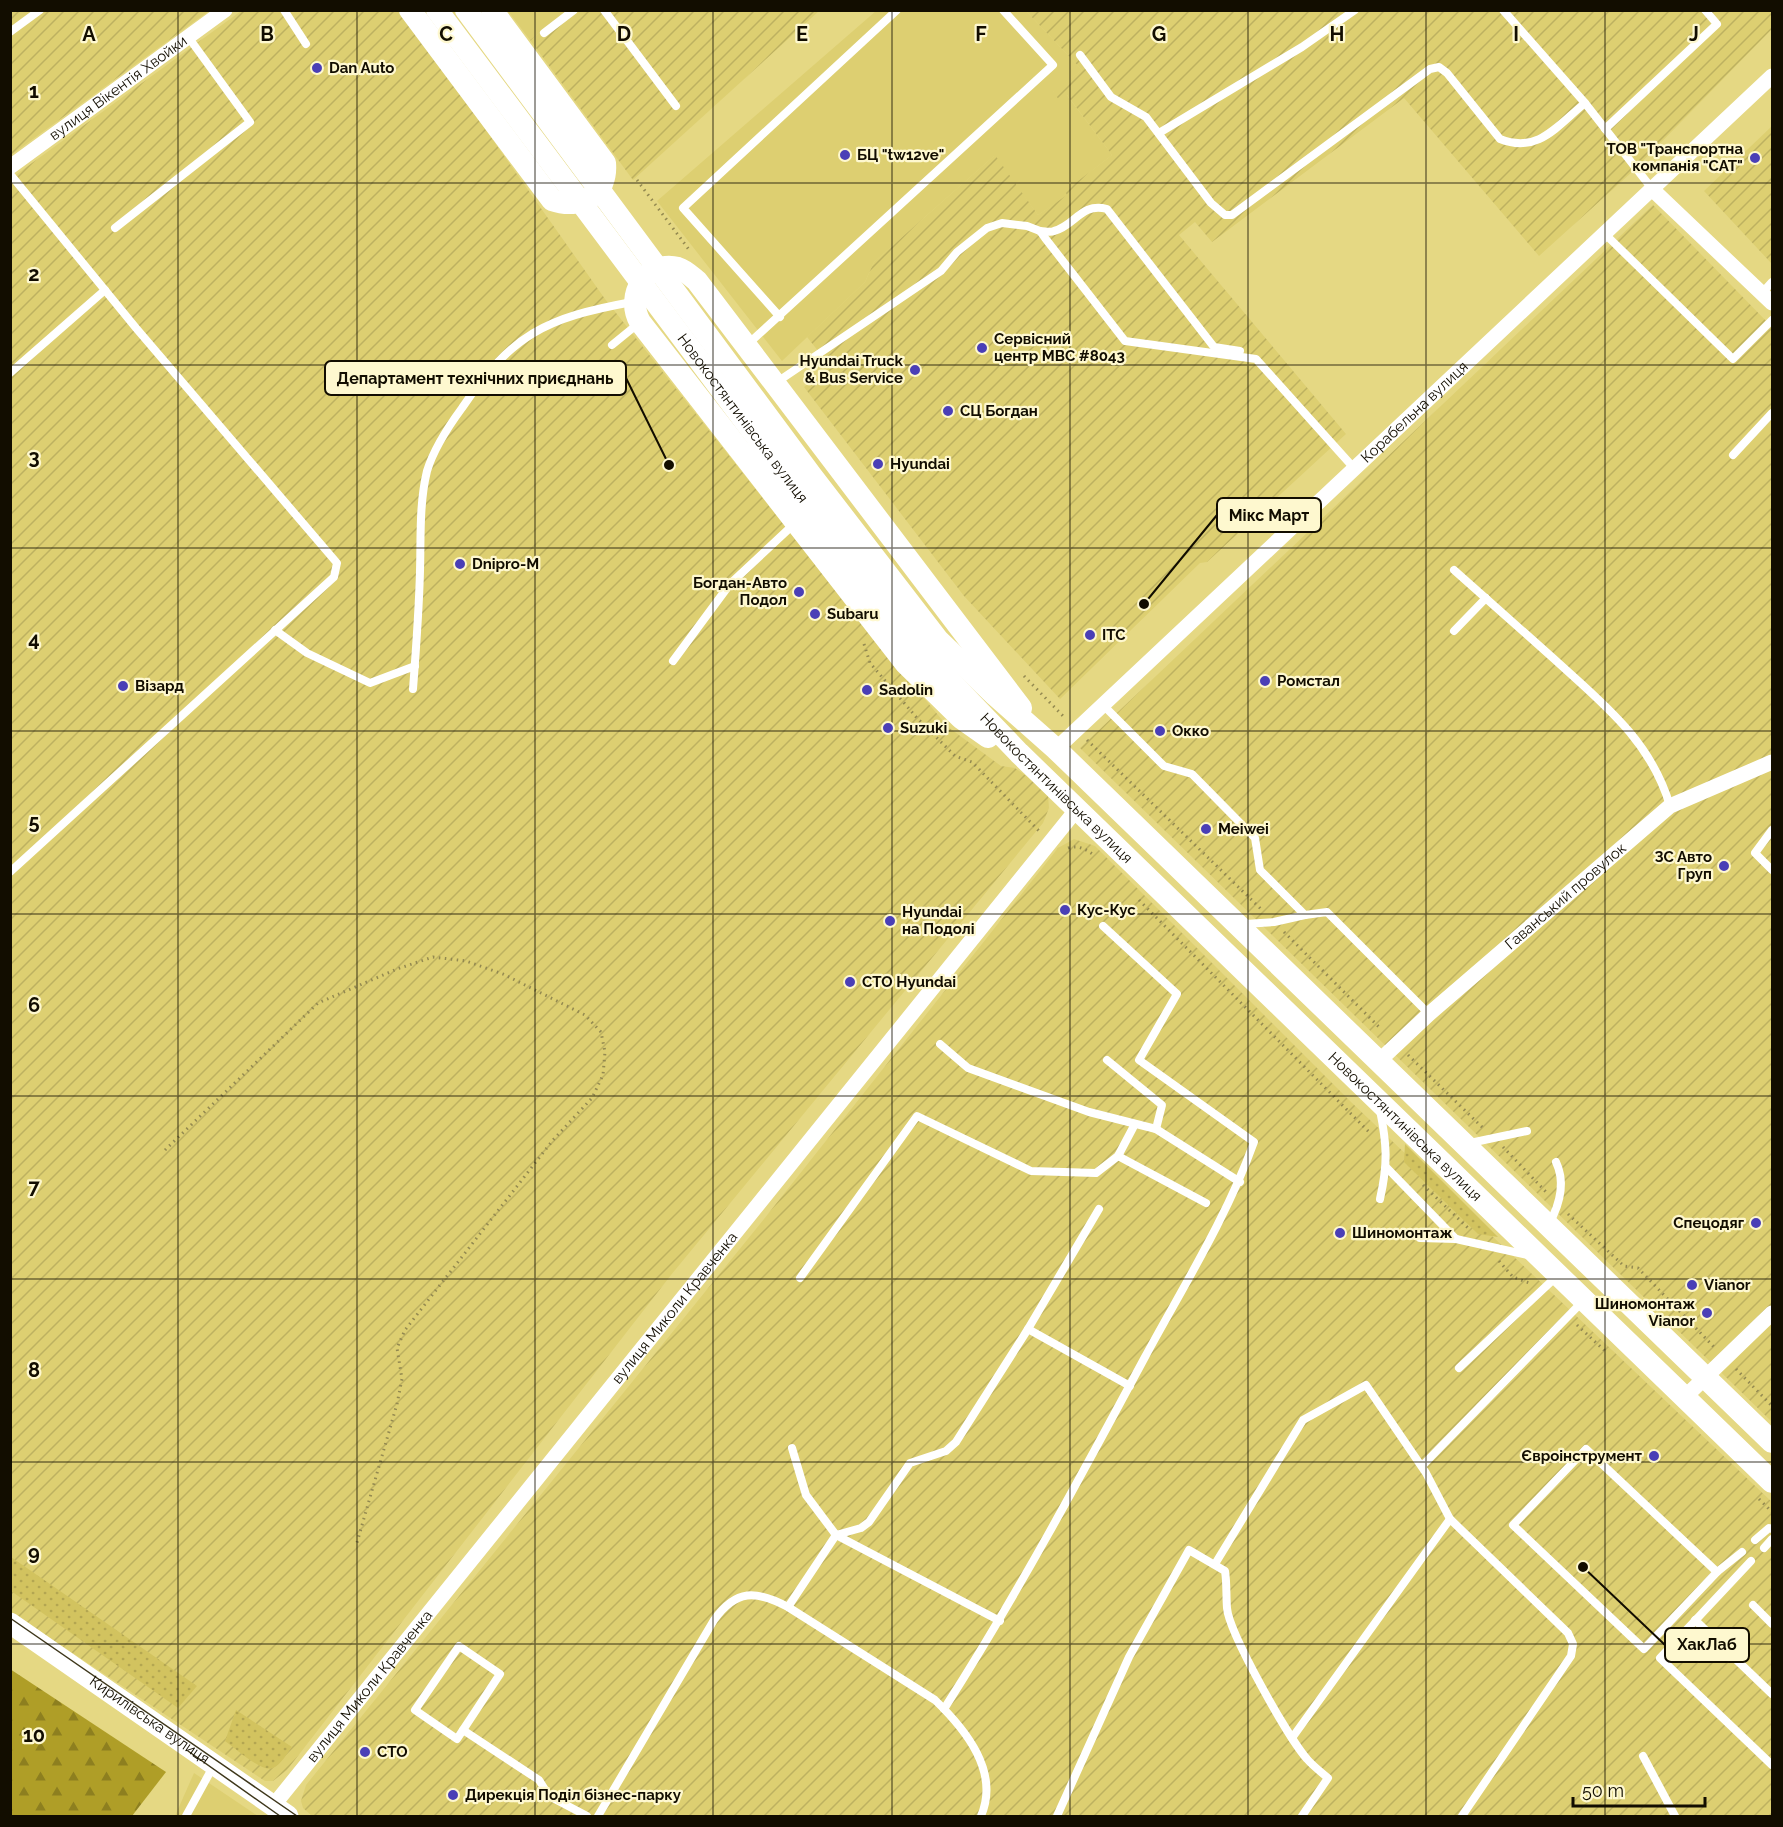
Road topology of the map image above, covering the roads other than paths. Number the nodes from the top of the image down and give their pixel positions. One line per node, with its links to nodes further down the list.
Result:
1 (40, 10): 15 (lane)
2 (225, 10): 17 (street, вулиця Вікентія Хвойки)
3 (284, 10): 18 (lane)
4 (410, 10): 7 (main road)
5 (436, 10): 44 (main road, Новокостянтинівська вулиця)
6 (466, 10): 44 (main road, Новокостянтинівська вулиця)
7 (492, 10)
8 (574, 10): 16 (lane)
9 (604, 10): 22 (lane)
10 (897, 10): 34 (lane)
11 (1003, 10): 34 (lane)
12 (1355, 10): 24 (lane)
13 (1503, 10): 21 (lane)
14 (1705, 10): 23 (lane)
15 (10, 32)
16 (544, 33)
17 (189, 38): 25 (street, вулиця Вікентія Хвойки); 28 (lane)
18 (306, 44)
19 (1080, 55): 24 (lane)
20 (1773, 76): 27 (street, Корабельна вулиця)
21 (1584, 103): 23 (lane); 24 (lane)
22 (676, 106)
23 (1605, 129): 27 (lane)
24 (1159, 133)
25 (10, 167)
26 (10, 174): 31 (lane)
27 (1653, 189): 30 (street, Корабельна вулиця); 32 (street)
28 (115, 228)
29 (1040, 231): 38 (lane); 38 (lane); 40 (lane)
30 (1605, 234): 35 (lane); 43 (street, Корабельна вулиця)
31 (105, 290): 39 (lane); 48 (lane)
32 (1769, 293)
33 (637, 312): 36 (lane); 37 (main road); 45 (main road); 51 (lane)
34 (780, 317): 37 (lane)
35 (1773, 320)
36 (612, 345)
37 (746, 346): 40 (main road)
38 (1256, 359): 43 (lane)
39 (10, 373)
40 (774, 384): 54 (main road)
41 (1773, 413): 42 (lane)
42 (1732, 455)
43 (1353, 467): 53 (street, Корабельна вулиця)
44 (802, 481): 54 (main road, Новокостянтинівська вулиця); 56 (main road, Новокостянтинівська вулиця)
45 (796, 522): 50 (lane); 56 (main road)
46 (1454, 570): 47 (lane)
47 (1486, 598): 49 (lane); 58 (lane)
48 (275, 630): 51 (lane); 62 (lane)
49 (1454, 631)
50 (673, 661)
51 (415, 666): 52 (lane)
52 (414, 689)
53 (1104, 706): 55 (street, Корабельна вулиця); 63 (lane)
54 (1034, 728): 55 (main road, Новокостянтинівська вулиця)
55 (1056, 749): 64 (main road, Новокостянтинівська вулиця)
56 (1019, 753): 59 (main road, Новокостянтинівська вулиця)
57 (1773, 762): 58 (street, Гаванський провулок)
58 (1670, 806): 66 (street, Гаванський провулок)
59 (1077, 809): 70 (main road, Новокостянтинівська вулиця); 122 (street, вулиця Миколи Кравченка)
60 (1773, 830): 61 (lane)
61 (1773, 870)
62 (10, 872)
63 (1305, 915): 64 (lane); 66 (lane)
64 (1237, 923): 69 (main road, Новокостянтинівська вулиця)
65 (1103, 926): 78 (lane)
66 (1429, 1014): 69 (street, Гаванський провулок)
67 (940, 1044): 71 (lane)
68 (1107, 1060): 72 (lane)
69 (1379, 1061): 74 (main road, Новокостянтинівська вулиця)
70 (1378, 1100): 77 (lane); 85 (main road, Новокостянтинівська вулиця)
71 (1135, 1124): 72 (lane); 75 (lane)
72 (1156, 1129): 78 (lane)
73 (1527, 1131): 74 (lane)
74 (1465, 1144): 82 (main road, Новокостянтинівська вулиця)
75 (1118, 1156): 80 (lane); 87 (lane)
76 (1556, 1162): 82 (lane)
77 (1387, 1168): 79 (lane); 84 (lane)
78 (1240, 1182): 93 (lane)
79 (1380, 1199)
80 (1206, 1203)
81 (1099, 1209): 90 (lane)
82 (1549, 1225): 92 (main road, Новокостянтинівська вулиця)
83 (1420, 1238): 84 (lane)
84 (1456, 1239): 85 (lane)
85 (1540, 1257): 86 (main road, Новокостянтинівська вулиця)
86 (1558, 1275): 88 (main road, Новокостянтинівська вулиця); 91 (lane)
87 (800, 1278)
88 (1584, 1300): 94 (main road, Новокостянтинівська вулиця); 97 (lane)
89 (1773, 1313): 92 (street)
90 (1028, 1329): 93 (lane); 101 (lane)
91 (1460, 1368)
92 (1705, 1377): 94 (street); 95 (main road, Новокостянтинівська вулиця)
93 (1130, 1386): 112 (lane)
94 (1685, 1397): 98 (main road, Новокостянтинівська вулиця)
95 (1773, 1442)
96 (792, 1448): 101 (lane)
97 (1422, 1466): 99 (lane); 107 (lane)
98 (1773, 1482)
99 (1450, 1519): 118 (lane); 129 (lane)
100 (1773, 1528): 103 (lane)
101 (836, 1535): 110 (lane); 112 (lane)
102 (1773, 1539): 104 (lane)
103 (1755, 1540)
104 (1764, 1548)
105 (1742, 1552): 108 (lane)
106 (1751, 1561): 111 (lane)
107 (1215, 1564): 118 (lane); 127 (lane)
108 (1717, 1572): 108 (lane)
109 (1753, 1605): 114 (lane)
110 (788, 1607): 116 (lane); 125 (lane)
111 (1695, 1620): 115 (lane); 121 (lane)
112 (1000, 1621): 116 (lane)
113 (10, 1623): 120 (main road, Кирилівська вулиця)
114 (1773, 1623)
115 (1773, 1694)
116 (944, 1709): 126 (lane)
117 (463, 1730): 117 (lane); 124 (lane)
118 (1292, 1738): 128 (lane)
119 (1642, 1756): 130 (lane)
120 (214, 1764): 122 (main road, Кирилівська вулиця); 123 (lane)
121 (1773, 1765)
122 (280, 1811)
123 (186, 1816)
124 (586, 1816)
125 (598, 1816)
126 (981, 1816)
127 (1057, 1816)
128 (1302, 1816)
129 (1461, 1816)
130 (1675, 1816)

